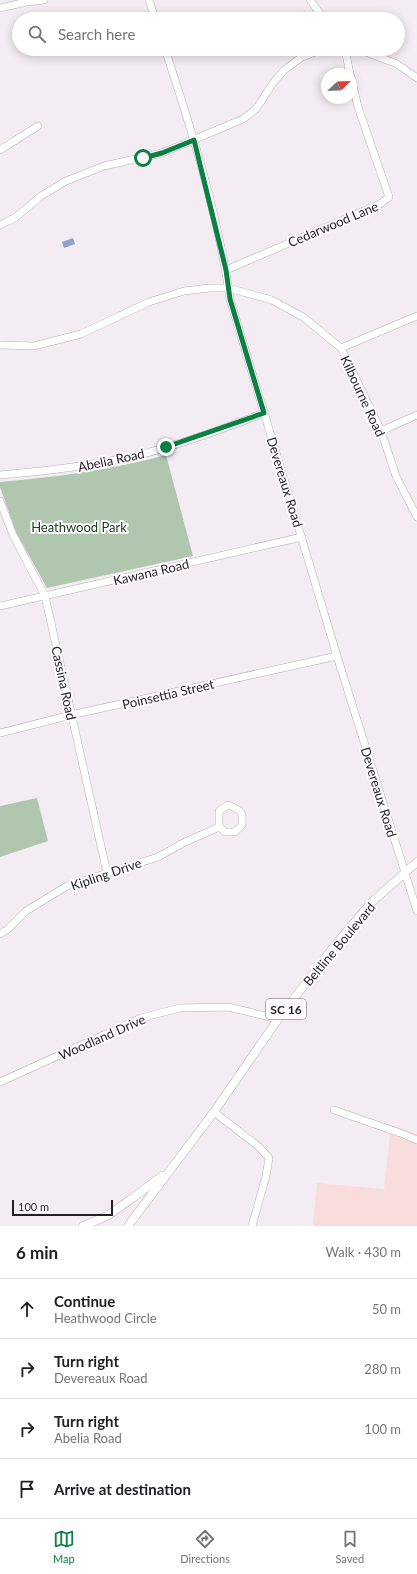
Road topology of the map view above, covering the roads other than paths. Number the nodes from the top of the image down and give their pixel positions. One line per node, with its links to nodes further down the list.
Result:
1 (44, 0): 4 (street)
2 (149, 0): 5 (street)
3 (310, 0): 6 (street)
4 (0, 8)
5 (153, 12)
6 (319, 12)
7 (167, 56): 15 (street, Devereaux Road)
8 (305, 56): 15 (street)
9 (346, 56): 11 (street)
10 (376, 56): 12 (street)
11 (349, 68)
12 (417, 78)
13 (357, 103): 18 (street, Cedarwood Lane)
14 (38, 126): 16 (street)
15 (194, 140): 17 (street); 18 (street, Devereaux Road)
16 (0, 150)
17 (0, 225)
18 (226, 270): 19 (street, Devereaux Road)
19 (228, 288): 21 (street, Kilbourne Road); 22 (street, Kilbourne Road); 23 (street, Devereaux Road)
20 (417, 316): 22 (street)
21 (0, 345)
22 (341, 348): 25 (street, Kilbourne Road)
23 (264, 413): 26 (street, Abelia Road); 29 (street, Devereaux Road)
24 (417, 415): 25 (street)
25 (381, 431): 28 (street, Kilbourne Road)
26 (0, 475)
27 (0, 501): 30 (street, Cassina Road)
28 (417, 517)
29 (302, 537): 30 (street, Kawana Road); 32 (street, Devereaux Road)
30 (45, 596): 31 (street, Kawana Road); 33 (street, Cassina Road)
31 (0, 606)
32 (337, 656): 33 (street, Poinsettia Street); 37 (street, Devereaux Road)
33 (71, 715): 34 (street, Poinsettia Street); 38 (street, Cassina Road)
34 (0, 733)
35 (219, 827): 38 (street, Kipling Drive)
36 (417, 862): 37 (main road, Beltline Boulevard / SC 16)
37 (405, 872): 39 (street, Devereaux Road); 41 (main road, Beltline Boulevard / SC 16)
38 (107, 873): 40 (street, Kipling Drive)
39 (417, 911)
40 (0, 934)
41 (278, 1019): 42 (street, Woodland Drive); 44 (main road, Beltline Boulevard / SC 16)
42 (0, 1082)
43 (334, 1110): 45 (street)
44 (214, 1112): 46 (main road, Beltline Boulevard / SC 16); 49 (street)
45 (417, 1140)
46 (171, 1169): 47 (main road, SC 16); 48 (main road, SC 16)
47 (83, 1226)
48 (128, 1226)
49 (252, 1226)

